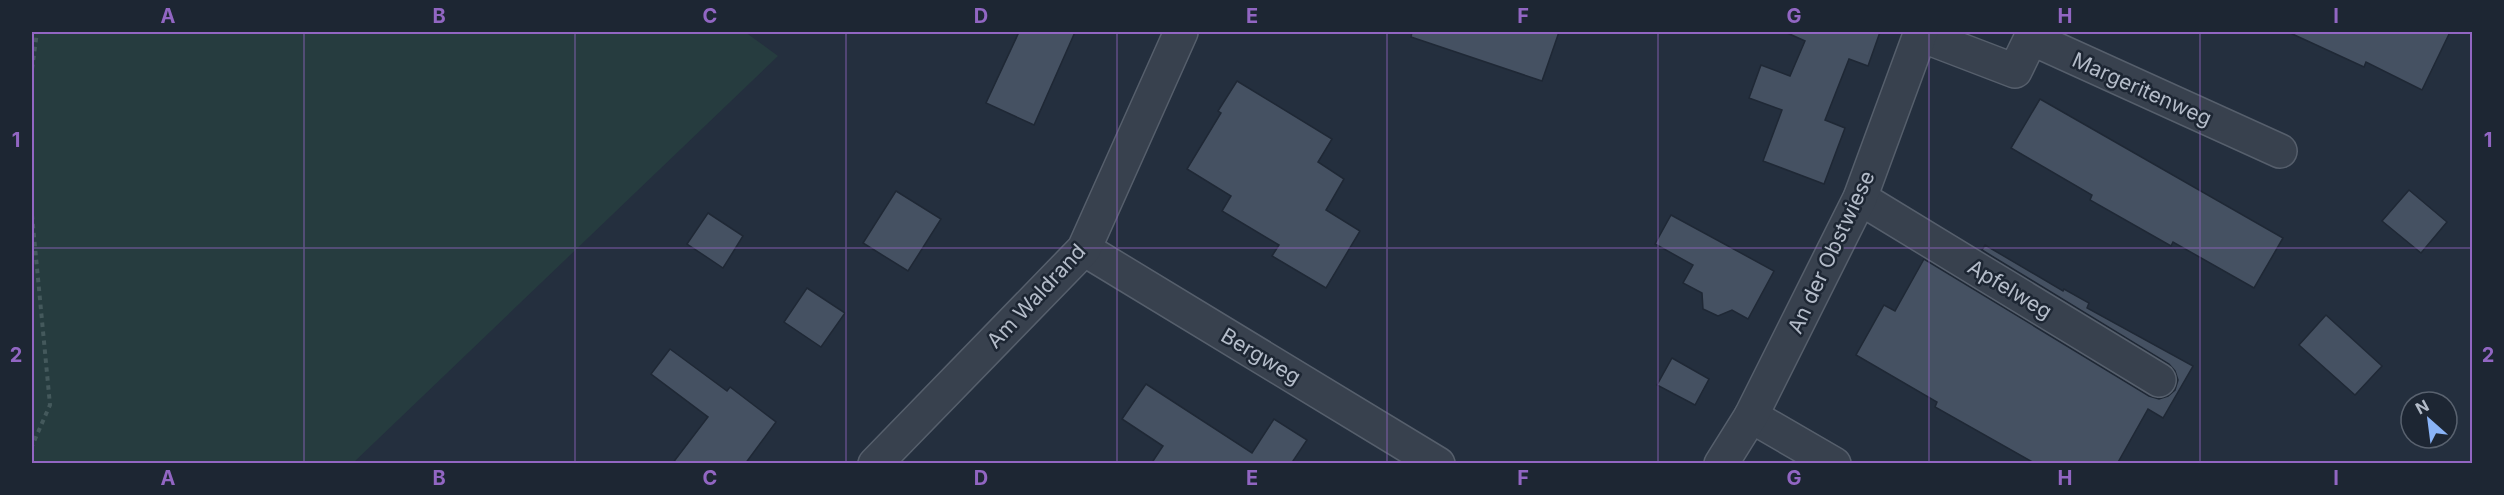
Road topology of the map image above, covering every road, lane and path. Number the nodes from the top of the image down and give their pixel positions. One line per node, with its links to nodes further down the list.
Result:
1 (37, 32): 4 (path)
2 (1181, 32): 8 (street, Am Waldrand)
3 (1921, 33): 5 (street, Margeritenweg); 6 (street, An der Obstwiese)
4 (32, 69)
5 (2280, 151)
6 (1860, 198): 9 (street, Apfelweg); 10 (street, An der Obstwiese)
7 (32, 215): 11 (path)
8 (1084, 249): 12 (street, Am Waldrand); 13 (street, Bergweg)
9 (2159, 380)
10 (1751, 416): 14 (street, An der Obstwiese); 15 (street)
11 (32, 446)
12 (876, 464)
13 (1438, 464)
14 (1721, 464)
15 (1833, 464)

